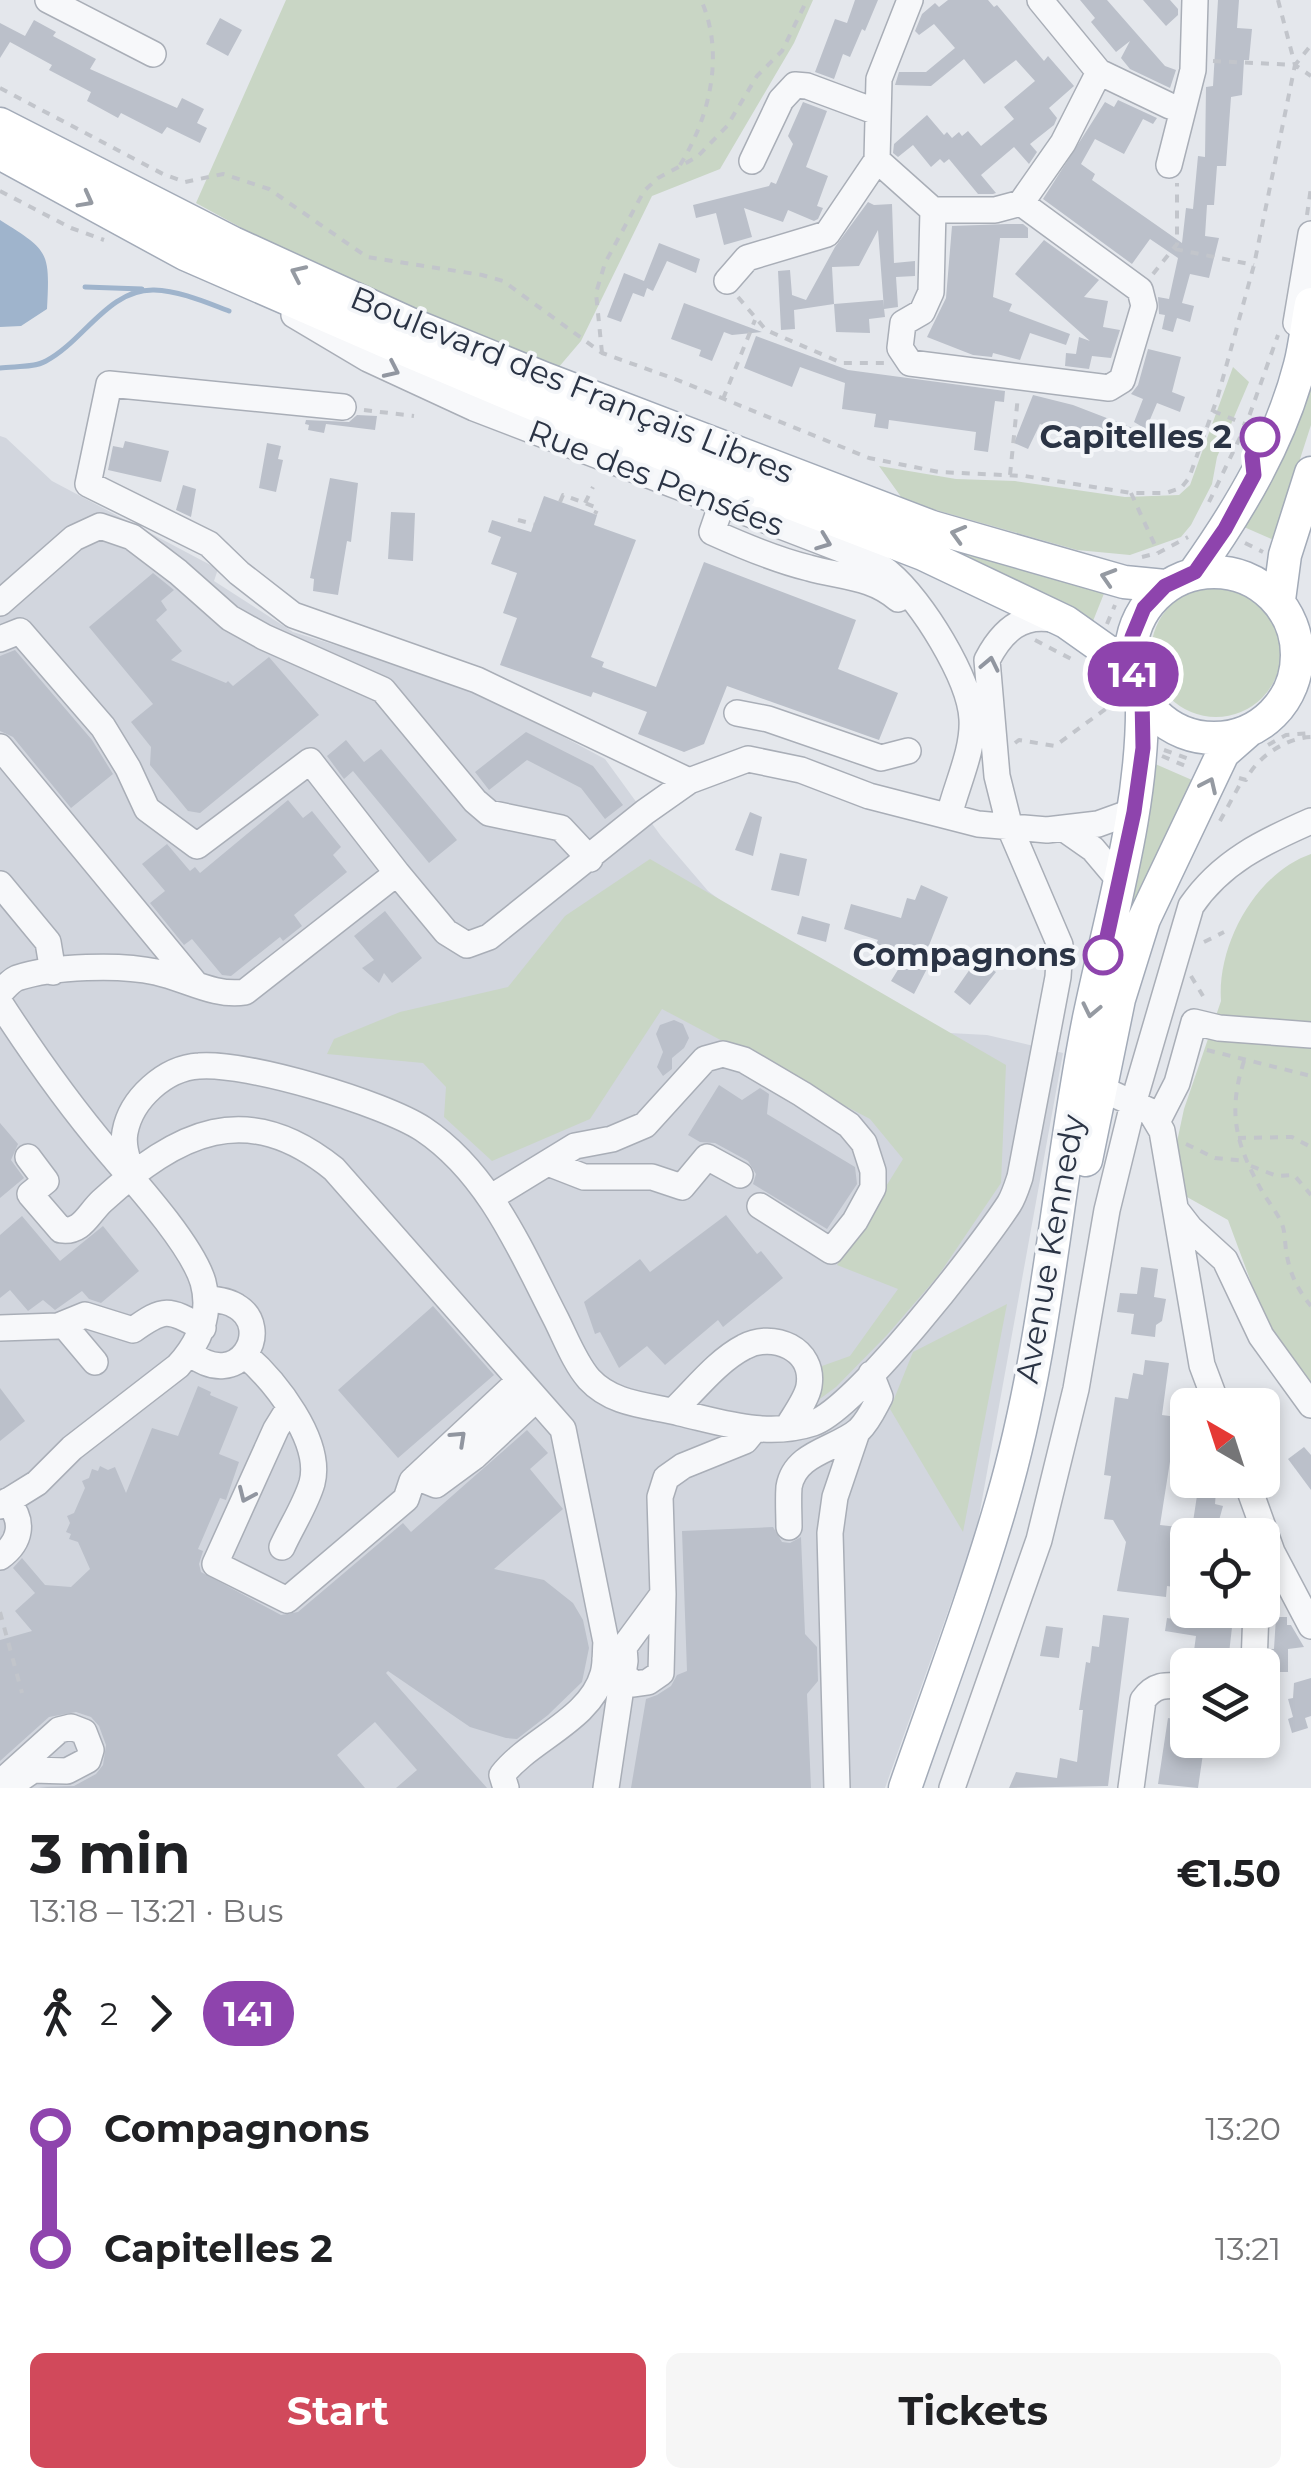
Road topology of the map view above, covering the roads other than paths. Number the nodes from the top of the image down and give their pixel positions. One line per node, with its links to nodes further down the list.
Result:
1 (48, 0): 5 (street)
2 (910, 0): 8 (street)
3 (1040, 0): 6 (street)
4 (1195, 0): 13 (street)
5 (153, 54)
6 (1100, 72): 7 (street); 14 (street)
7 (1170, 106)
8 (877, 112): 11 (street); 12 (street)
9 (0, 124): 24 (main road, Boulevard des Français Libres, one-way to 9)
10 (0, 154): 17 (main road, Boulevard des Français Libres, one-way to 17)
11 (877, 160): 15 (street); 18 (street)
12 (752, 161)
13 (1169, 165)
14 (1021, 202): 15 (street); 15 (street)
15 (933, 210)
16 (1309, 226): 22 (street)
17 (185, 254): 23 (street, Rue des Pensées, one-way to 23); 27 (main road, Boulevard des Français Libres)
18 (726, 282)
19 (1311, 304): 22 (main road)
20 (343, 407): 37 (street)
21 (1311, 474): 26 (main road)
22 (1254, 475): 24 (main road)
23 (722, 503): 33 (street, Rue des Pensées, one-way to 33); 33 (street)
24 (1173, 571): 26 (main road); 29 (main road)
25 (0, 603): 44 (street)
26 (1294, 619): 32 (main road)
27 (1066, 622): 29 (main road, Boulevard des Français Libres); 36 (street, one-way to 27)
28 (0, 639): 45 (street)
29 (1126, 696): 32 (main road); 38 (main road, Avenue Kennedy)
30 (737, 712): 35 (street)
31 (1311, 714): 32 (main road)
32 (1260, 724): 54 (main road, Avenue Kennedy, one-way to 32)
33 (969, 744): 36 (street); 39 (street, Rue des Pensées)
34 (0, 747): 50 (street)
35 (908, 751)
36 (996, 765): 42 (street)
37 (688, 781): 39 (street); 44 (street)
38 (1134, 812): 43 (street); 46 (main road, Avenue Kennedy)
39 (949, 816): 41 (street)
40 (1311, 821): 55 (street)
41 (978, 824): 42 (street); 47 (street)
42 (1010, 828): 43 (street); 47 (street)
43 (1055, 829): 46 (street); 47 (street)
44 (590, 859): 45 (street)
45 (397, 873): 50 (street)
46 (1120, 881): 96 (main road, Avenue Kennedy, one-way to 96)
47 (1031, 882): 71 (street)
48 (0, 884): 49 (street)
49 (52, 972): 50 (street); 51 (street)
50 (195, 984)
51 (0, 993)
52 (0, 1003): 60 (street)
53 (1311, 1035): 56 (street)
54 (1102, 1089): 55 (street); 97 (main road, Avenue Kennedy)
55 (1133, 1104): 56 (street); 98 (street)
56 (1157, 1122): 62 (street)
57 (28, 1158): 60 (street)
58 (548, 1164): 59 (street); 61 (street); 63 (street)
59 (740, 1175)
60 (133, 1177): 61 (street); 64 (street); 73 (street)
61 (490, 1198): 76 (street)
62 (1173, 1204): 72 (street); 74 (street)
63 (760, 1206)
64 (206, 1298): 67 (street); 69 (street)
65 (63, 1324): 66 (street); 67 (street); 70 (street)
66 (0, 1328)
67 (203, 1328): 68 (street)
68 (190, 1352): 69 (street); 80 (street)
69 (245, 1354): 75 (street)
70 (95, 1362)
71 (872, 1374): 77 (street); 79 (street)
72 (1211, 1388)
73 (528, 1390): 75 (street, one-way to 73); 87 (street)
74 (1311, 1405)
75 (289, 1408): 82 (street)
76 (673, 1411): 77 (street); 78 (street)
77 (787, 1428): 78 (street)
78 (754, 1430): 85 (street)
79 (857, 1432): 81 (street); 95 (street)
80 (4, 1504): 83 (street)
81 (789, 1526)
82 (282, 1547)
83 (0, 1557)
84 (1280, 1567): 86 (street)
85 (663, 1594): 87 (street); 87 (street)
86 (1311, 1626)
87 (617, 1660): 92 (street); 94 (street)
88 (1170, 1684): 99 (street)
89 (47, 1741): 90 (street); 90 (street); 91 (street)
90 (57, 1770): 93 (street)
91 (0, 1784)
92 (504, 1787)
93 (7, 1788)
94 (606, 1788)
95 (837, 1788)
96 (906, 1788)
97 (925, 1788)
98 (952, 1788)
99 (1131, 1788)

